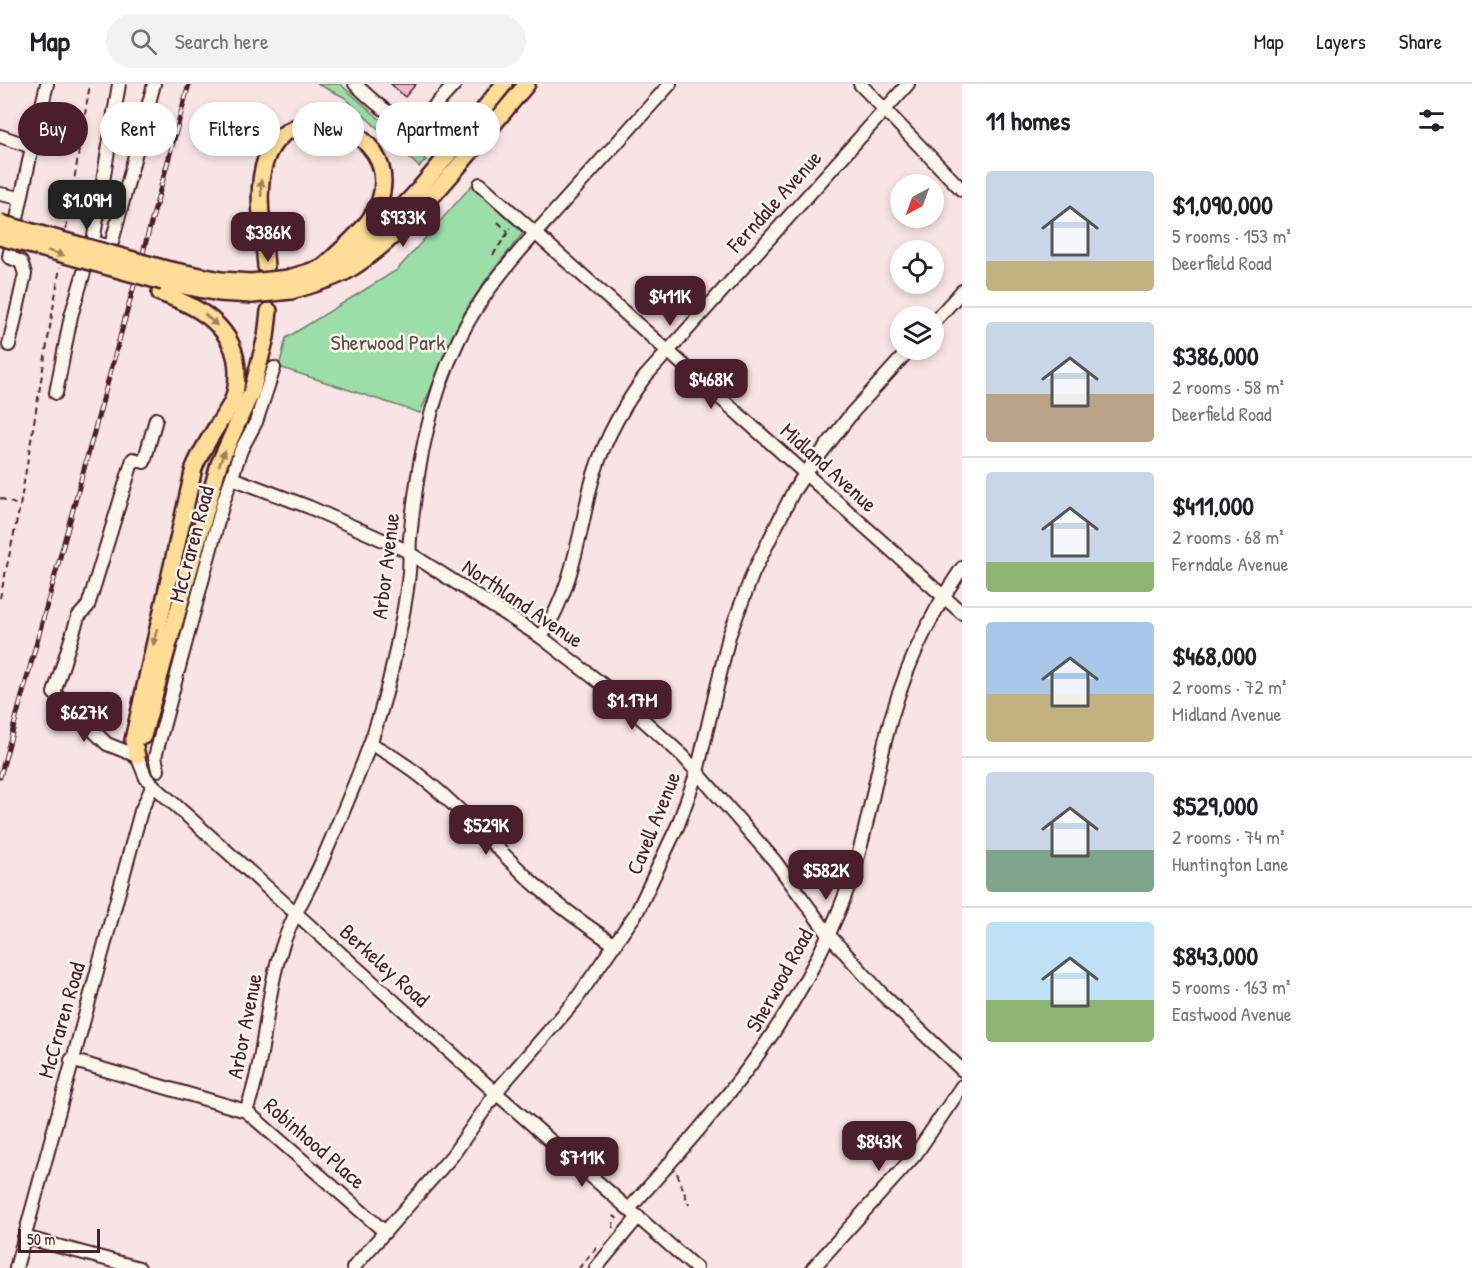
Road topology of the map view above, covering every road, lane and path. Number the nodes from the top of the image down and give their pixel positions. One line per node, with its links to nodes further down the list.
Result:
1 (47, 84): 12 (street)
2 (90, 84): 35 (path)
3 (119, 84): 13 (street)
4 (154, 84): 14 (street)
5 (355, 84): 6 (street)
6 (454, 84)
7 (504, 84): 15 (main road)
8 (527, 84): 17 (main road)
9 (670, 84): 33 (street, Arbor Avenue)
10 (860, 84): 16 (street)
11 (908, 84): 16 (street, Ferndale Avenue)
12 (43, 102)
13 (116, 102)
14 (149, 102)
15 (492, 102)
16 (886, 108): 26 (street); 47 (street, Ferndale Avenue)
17 (500, 111)
18 (0, 136): 19 (street)
19 (18, 142)
20 (30, 156): 28 (street)
21 (107, 156): 36 (street)
22 (135, 156): 36 (street)
23 (454, 156): 40 (main road)
24 (454, 156): 42 (main road)
25 (480, 184): 29 (street, Midland Avenue)
26 (962, 190)
27 (0, 194): 28 (street)
28 (20, 198): 46 (street)
29 (519, 220): 32 (path); 33 (street, Midland Avenue)
30 (498, 222): 32 (path)
31 (0, 223): 41 (main road, bridge)
32 (508, 232): 37 (path)
33 (535, 234): 47 (street, Midland Avenue); 56 (street, Arbor Avenue)
34 (0, 237): 41 (main road, one-way to 41, bridge)
35 (64, 238)
36 (93, 242): 50 (street)
37 (493, 255)
38 (60, 261): 55 (path)
39 (266, 267): 40 (main road, one-way to 40)
40 (321, 269): 42 (main road)
41 (163, 281): 42 (main road, bridge); 63 (main road, one-way to 63)
42 (290, 285)
43 (962, 291): 45 (street)
44 (269, 311): 63 (main road, one-way to 44)
45 (944, 311)
46 (9, 345)
47 (668, 351): 52 (street, Midland Avenue); 61 (street, Ferndale Avenue)
48 (900, 360): 52 (street, Cavell Avenue)
49 (274, 368): 53 (street, McCraren Road)
50 (56, 393)
51 (156, 419): 63 (street)
52 (805, 474): 58 (street, Midland Avenue); 65 (street, Cavell Avenue)
53 (232, 477): 56 (street, Northland Avenue); 64 (street, McCraren Road)
54 (0, 498): 55 (path)
55 (20, 506): 59 (path)
56 (410, 555): 61 (street, Northland Avenue); 62 (street, Arbor Avenue)
57 (962, 568): 58 (street, Sherwood Road)
58 (944, 597): 60 (street, Midland Avenue); 68 (street, Sherwood Road)
59 (0, 598)
60 (962, 613)
61 (541, 637): 65 (street, Northland Avenue)
62 (371, 744): 67 (street, Arbor Avenue); 69 (street)
63 (137, 756): 66 (street, Berkeley Road)
64 (158, 770)
65 (697, 772): 68 (street, Northland Avenue); 69 (street, Cavell Avenue)
66 (153, 785): 67 (street, Berkeley Road); 70 (street, McCraren Road)
67 (295, 913): 73 (street, Berkeley Road); 74 (street, Arbor Avenue)
68 (829, 935): 71 (street, Northland Avenue); 75 (street, Sherwood Road)
69 (615, 945): 73 (street, Cavell Avenue)
70 (72, 1060): 74 (street, Robinhood Place); 79 (street, McCraren Road)
71 (962, 1070)
72 (962, 1086): 85 (street)
73 (496, 1093): 77 (street, Berkeley Road); 78 (street, Cavell Avenue)
74 (246, 1111): 78 (street, Robinhood Place)
75 (669, 1164): 76 (path); 77 (street, Sherwood Road)
76 (689, 1205)
77 (634, 1213): 83 (street, Sherwood Road); 84 (street, Berkeley Road)
78 (385, 1232): 82 (street, Cavell Avenue)
79 (24, 1237): 80 (street, McCraren Road); 81 (street)
80 (16, 1268)
81 (139, 1268)
82 (353, 1268)
83 (596, 1268)
84 (696, 1268)
85 (813, 1268)

